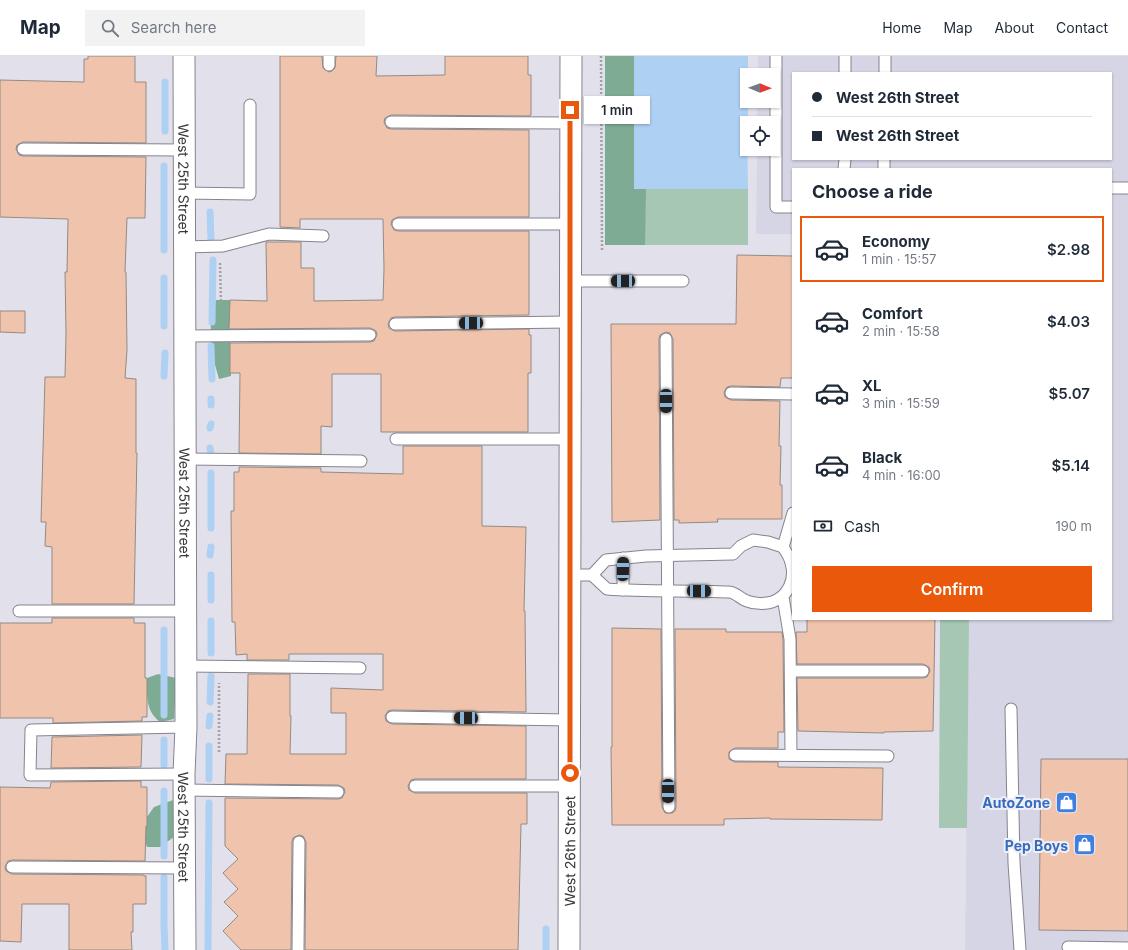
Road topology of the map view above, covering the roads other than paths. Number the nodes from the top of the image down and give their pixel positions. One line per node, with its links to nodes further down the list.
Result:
1 (184, 56): 12 (street, West 25th Street)
2 (571, 56): 10 (street, West 26th Street)
3 (776, 56): 16 (lane)
4 (846, 56): 6 (lane)
5 (885, 56): 7 (lane)
6 (845, 72)
7 (885, 72)
8 (250, 105): 15 (lane)
9 (391, 122): 10 (lane)
10 (570, 123): 18 (street, West 26th Street)
11 (23, 149): 12 (lane)
12 (184, 150): 15 (street, West 25th Street)
13 (1112, 188): 14 (lane)
14 (1128, 188)
15 (184, 193): 20 (street, West 25th Street)
16 (792, 207)
17 (398, 224): 18 (lane)
18 (570, 224): 21 (street, West 26th Street)
19 (323, 236): 20 (lane)
20 (184, 247): 26 (street, West 25th Street)
21 (570, 281): 22 (lane); 23 (street, West 26th Street)
22 (683, 281)
23 (570, 322): 24 (lane); 31 (street, West 26th Street)
24 (396, 324)
25 (370, 335): 26 (lane)
26 (184, 336): 32 (street, West 25th Street)
27 (666, 339): 36 (lane)
28 (731, 393): 29 (lane)
29 (792, 394)
30 (396, 439): 31 (lane)
31 (570, 439): 39 (street, West 26th Street)
32 (185, 459): 33 (lane); 46 (street, West 25th Street)
33 (361, 461)
34 (792, 516): 35 (lane)
35 (783, 547): 36 (lane); 38 (lane)
36 (667, 555): 37 (lane); 43 (lane)
37 (623, 558): 40 (lane); 42 (lane)
38 (792, 566)
39 (570, 575): 40 (lane); 53 (street, West 26th Street)
40 (592, 575): 42 (lane)
41 (792, 578): 44 (lane)
42 (623, 590): 43 (lane)
43 (667, 591): 44 (lane); 62 (lane)
44 (782, 596): 49 (lane)
45 (19, 611): 46 (lane)
46 (185, 611): 47 (street, West 25th Street)
47 (186, 666): 48 (lane); 54 (street, West 25th Street)
48 (360, 668)
49 (791, 672): 50 (lane); 56 (lane)
50 (923, 672)
51 (1011, 709): 71 (lane)
52 (392, 717): 53 (lane)
53 (570, 720): 60 (street, West 26th Street)
54 (186, 727): 58 (street, West 25th Street); 58 (lane)
55 (735, 755): 56 (lane)
56 (791, 755): 57 (lane)
57 (888, 756)
58 (184, 782): 61 (lane); 65 (street, West 25th Street)
59 (415, 786): 60 (lane)
60 (570, 786): 70 (street, West 26th Street)
61 (338, 792)
62 (668, 807)
63 (299, 842): 69 (lane)
64 (12, 867): 65 (lane)
65 (185, 868): 68 (street, West 25th Street)
66 (1068, 947): 67 (lane)
67 (1128, 948)
68 (185, 950)
69 (298, 950)
70 (569, 950)
71 (1020, 950)

